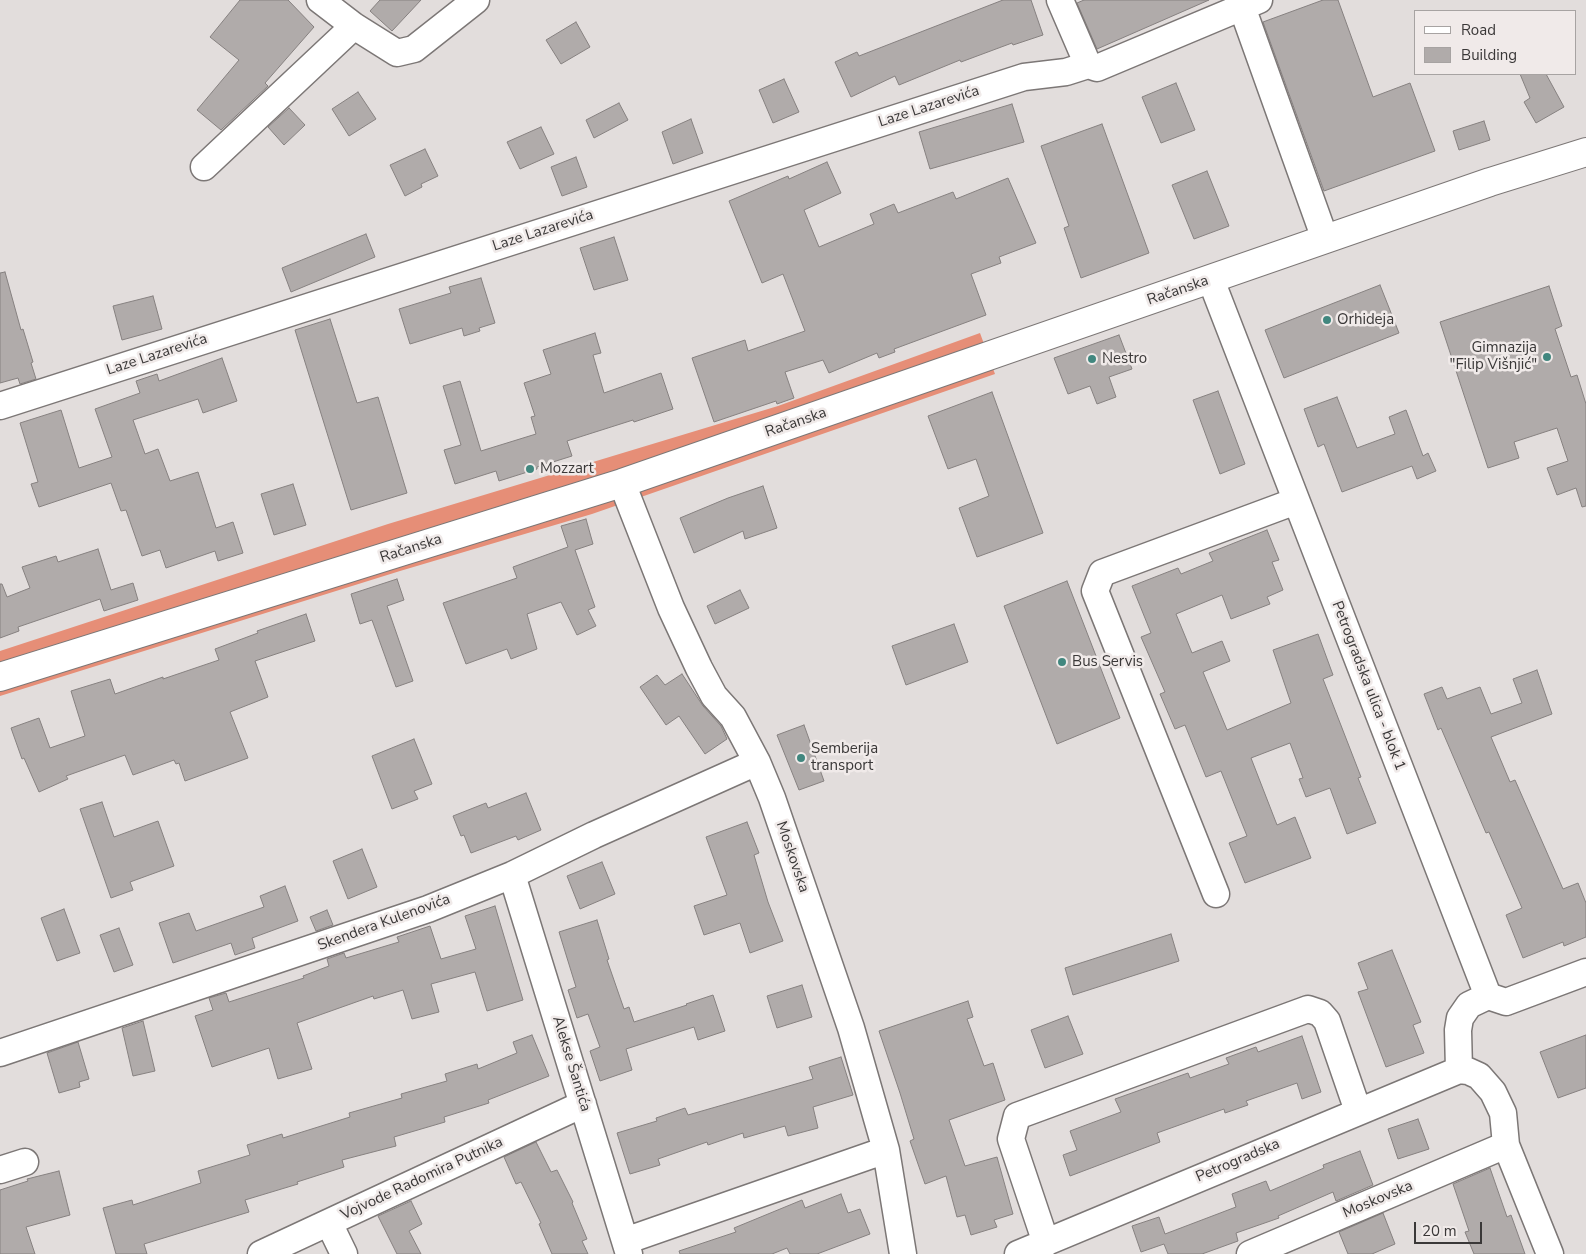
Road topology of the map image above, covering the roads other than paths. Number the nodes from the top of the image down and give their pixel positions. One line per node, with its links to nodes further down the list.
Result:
1 (320, 0): 5 (street)
2 (476, 0): 5 (street)
3 (1060, 0): 6 (street)
4 (1251, 4): 6 (street, Laze Lazarevića); 9 (street, Laze Lazarevića)
5 (354, 26): 8 (street)
6 (1088, 65): 11 (street, Laze Lazarevića)
7 (1586, 152): 9 (main road, Račanska)
8 (204, 167)
9 (1325, 239): 10 (main road, Račanska)
10 (1211, 280): 12 (main road, Račanska); 13 (street, Petrogradska ulica - blok 1)
11 (0, 406)
12 (622, 482): 14 (main road, Račanska); 15 (street, Moskovska)
13 (1296, 501): 17 (street); 19 (street, Petrogradska ulica - blok 1)
14 (0, 677)
15 (757, 762): 16 (street, Skendera Kulenovića); 25 (street, Moskovska)
16 (512, 875): 20 (street, Skendera Kulenovića); 22 (street, Alekse Šantića)
17 (1216, 894)
18 (1586, 972): 19 (street)
19 (1488, 996): 21 (street)
20 (0, 1053)
21 (1459, 1070): 23 (street, Petrogradska); 24 (street)
22 (584, 1104): 28 (street, Vojvode Radomira Putnika); 30 (street, Alekse Šantića)
23 (1358, 1111): 29 (street, Petrogradska); 29 (street)
24 (1506, 1146): 35 (street, Moskovska); 36 (street)
25 (886, 1150): 30 (street); 33 (street, Moskovska)
26 (24, 1162): 27 (street)
27 (0, 1170)
28 (329, 1222): 31 (street, Vojvode Radomira Putnika); 32 (street)
29 (1046, 1243): 34 (street, Petrogradska)
30 (627, 1248)
31 (261, 1254)
32 (344, 1254)
33 (903, 1254)
34 (1018, 1254)
35 (1250, 1254)
36 (1550, 1254)

